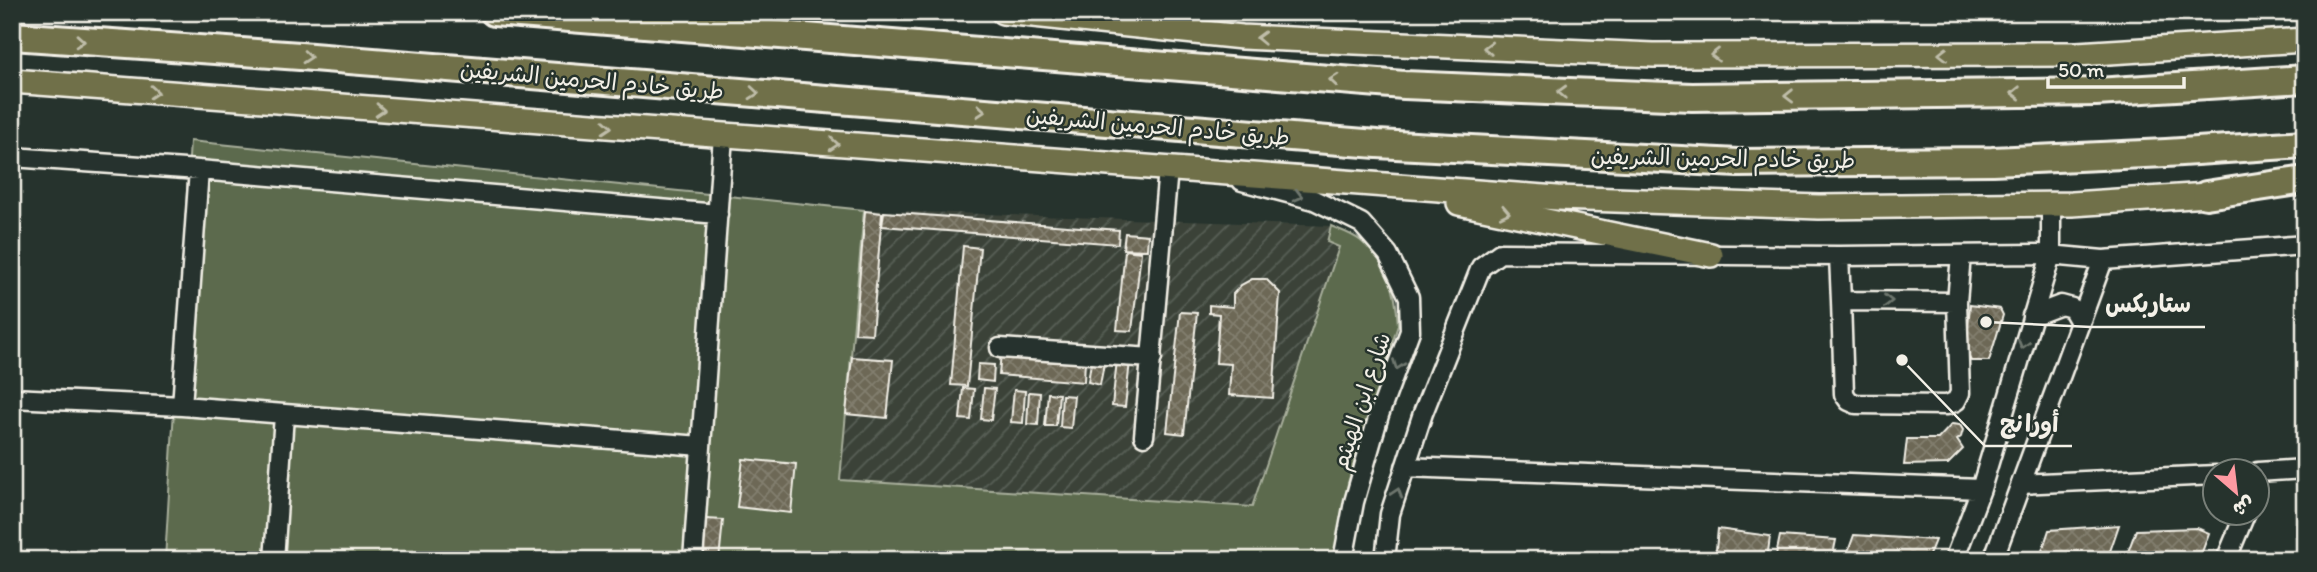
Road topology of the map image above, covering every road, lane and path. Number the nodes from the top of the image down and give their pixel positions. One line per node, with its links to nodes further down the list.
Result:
1 (494, 12): 8 (highway)
2 (649, 12): 8 (highway)
3 (1003, 12): 4 (main road)
4 (1069, 16): 5 (main road)
5 (1141, 20): 7 (main road, one-way to 5)
6 (12, 36): 12 (highway, طريق خادم الحرمين الشريفين, one-way to 12)
7 (2305, 40)
8 (846, 41): 9 (highway, one-way to 8)
9 (2305, 79)
10 (12, 81): 11 (main road, one-way to 11)
11 (723, 136): 14 (main road, one-way to 14); 22 (street)
12 (2305, 144)
13 (12, 158): 15 (street)
14 (1168, 169): 16 (main road); 34 (street)
15 (199, 170): 22 (street); 36 (street)
16 (1208, 172): 18 (main road); 49 (street, شارع ابن الهيثم, one-way to 49)
17 (2305, 180): 20 (highway)
18 (1366, 184): 21 (main road); 24 (main road, one-way to 24)
19 (2305, 188): 20 (main road)
20 (2206, 195): 21 (main road)
21 (2051, 205): 26 (street)
22 (718, 214): 39 (street)
23 (2305, 245): 28 (street)
24 (1711, 255): 27 (street); 40 (street)
25 (1961, 255): 26 (street); 27 (street); 30 (street)
26 (2051, 255): 28 (street); 31 (street)
27 (1839, 256): 29 (street)
28 (2102, 260): 32 (street)
29 (1841, 301): 30 (street, one-way to 30); 30 (street)
30 (1957, 302)
31 (2032, 316): 32 (street); 45 (street, one-way to 45)
32 (2080, 322): 44 (street)
33 (1000, 348): 34 (street)
34 (1152, 358): 38 (street)
35 (12, 398): 36 (street)
36 (182, 406): 37 (street)
37 (284, 415): 39 (street); 47 (street)
38 (1144, 436)
39 (701, 446): 48 (street)
40 (1405, 467): 45 (street); 50 (street, one-way to 40)
41 (2305, 469): 42 (street)
42 (2272, 475)
43 (2202, 476): 44 (street)
44 (2021, 484): 52 (street)
45 (1981, 489): 51 (street)
46 (2240, 526): 53 (street)
47 (274, 560)
48 (693, 560)
49 (1343, 560)
50 (1385, 560)
51 (1954, 560)
52 (1993, 560)
53 (2226, 560)

